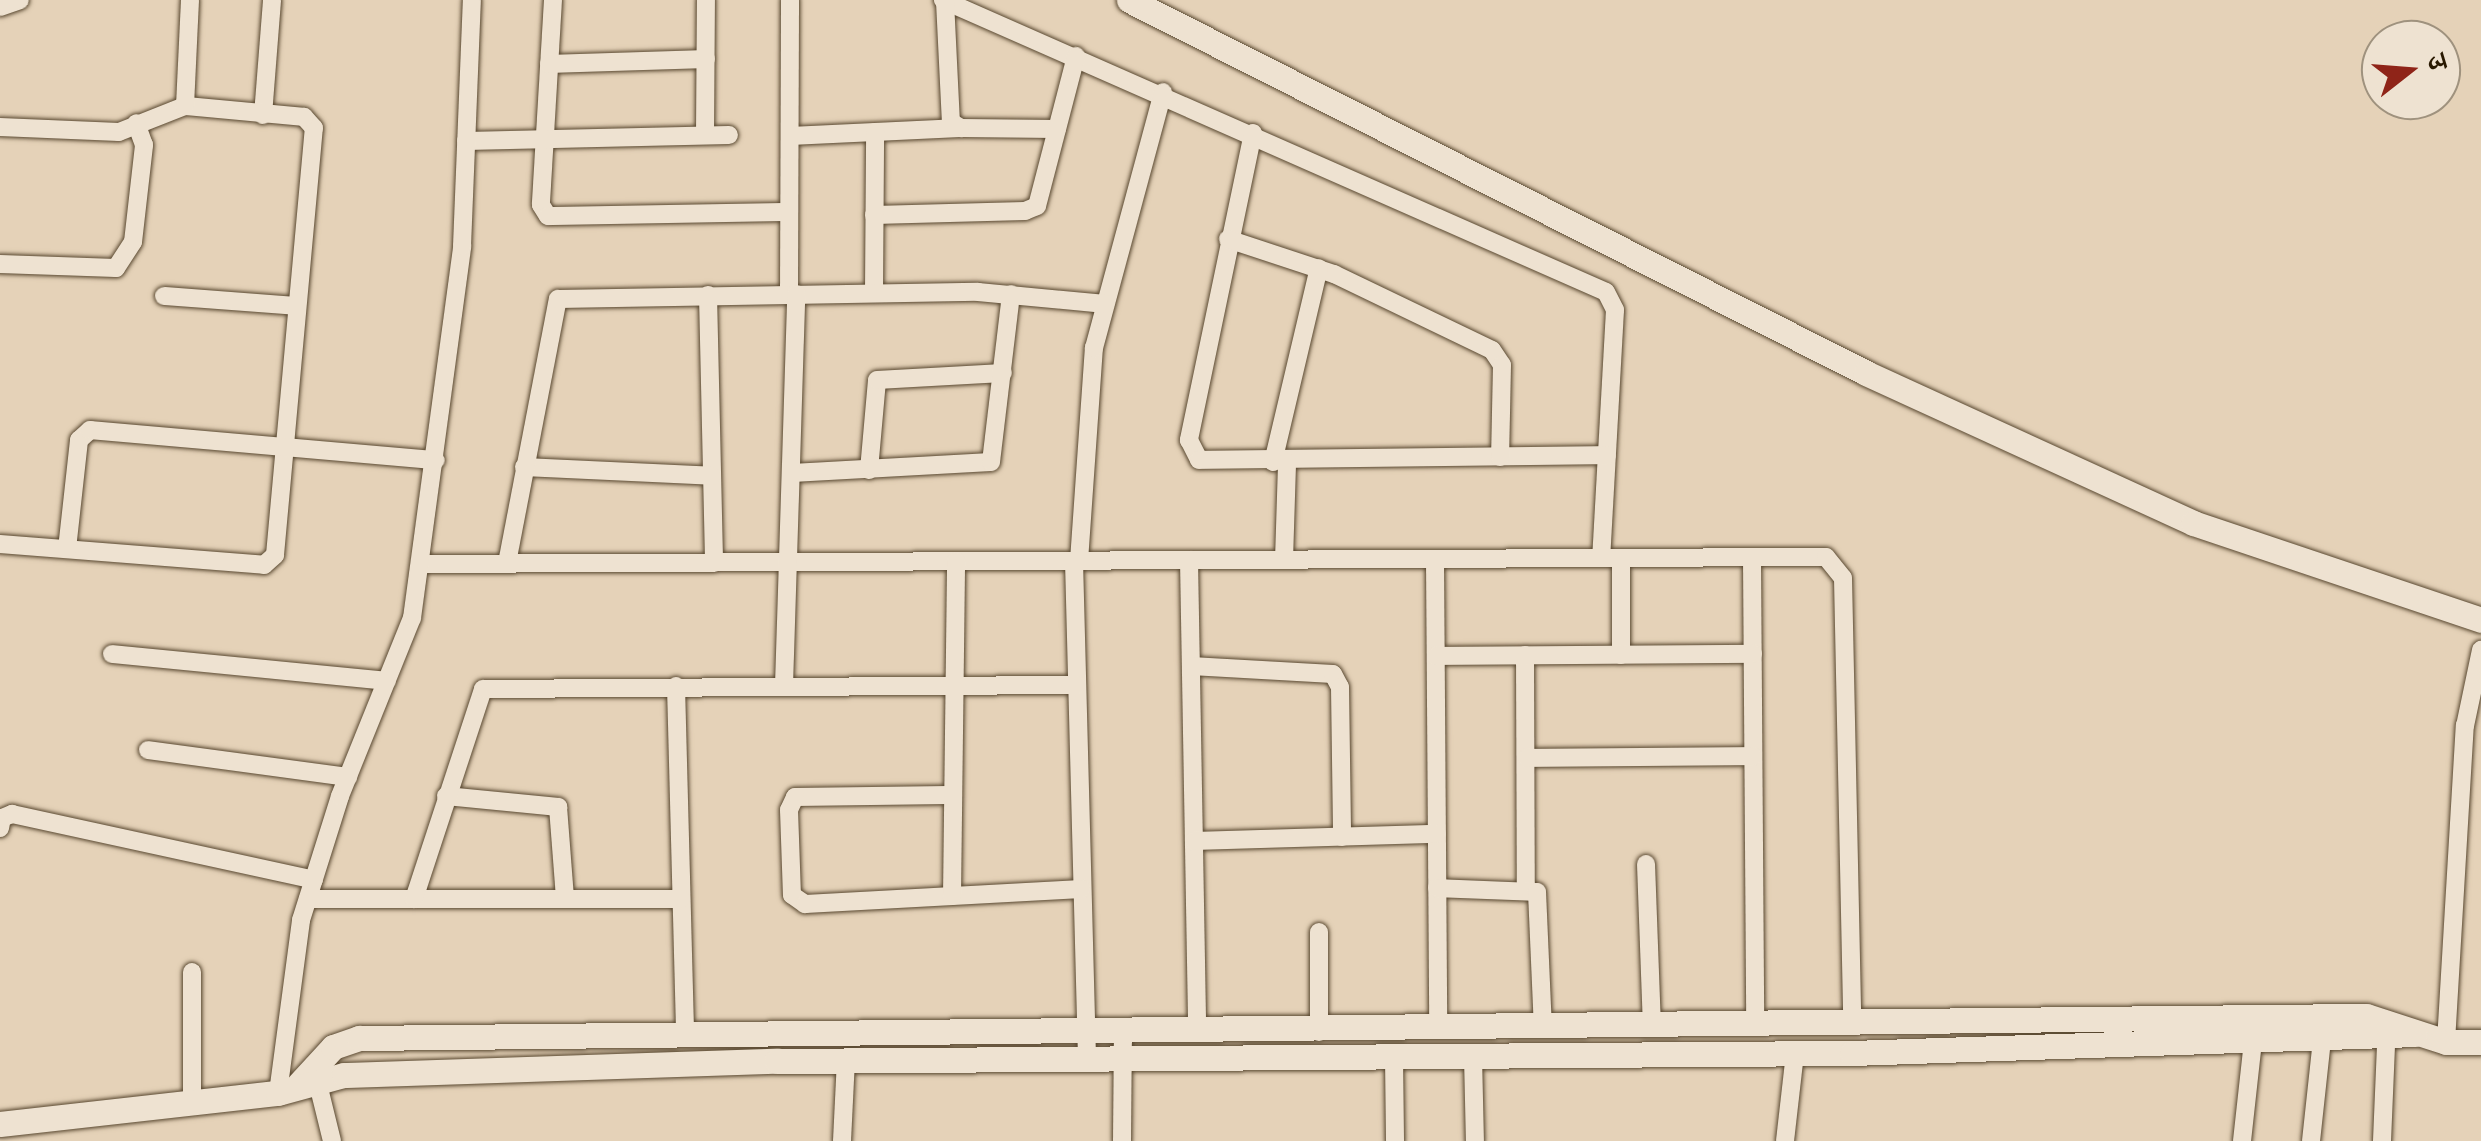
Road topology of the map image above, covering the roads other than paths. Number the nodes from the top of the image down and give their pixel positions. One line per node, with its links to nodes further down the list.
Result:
1 (20, 0): 10 (street)
2 (190, 0): 15 (street)
3 (272, 0): 16 (street)
4 (472, 0): 27 (street)
5 (552, 0): 13 (street)
6 (706, 0): 12 (street)
7 (790, 0): 25 (street)
8 (944, 0): 11 (street); 19 (street)
9 (1129, 0): 64 (street)
10 (0, 7)
11 (1076, 56): 14 (street); 20 (street)
12 (706, 59): 13 (street); 24 (street)
13 (549, 64): 26 (street)
14 (1163, 92): 22 (street); 38 (street)
15 (185, 106): 16 (street); 17 (street)
16 (264, 115): 39 (street)
17 (136, 123): 18 (street); 31 (street)
18 (0, 127)
19 (961, 128): 20 (street); 21 (street)
20 (1058, 130): 29 (street)
21 (875, 132): 25 (street); 29 (street)
22 (1253, 133): 30 (street); 42 (street)
23 (730, 135): 24 (street)
24 (706, 136): 26 (street)
25 (790, 136): 28 (street)
26 (545, 140): 27 (street); 28 (street)
27 (466, 141): 44 (street)
28 (789, 212): 34 (street)
29 (874, 216): 33 (street)
30 (1228, 238): 32 (street); 45 (street)
31 (0, 264)
32 (1319, 268): 43 (street); 45 (street)
33 (874, 292): 34 (street); 35 (street)
34 (793, 294): 36 (street); 48 (street)
35 (1011, 294): 38 (street); 40 (street)
36 (708, 295): 46 (street); 49 (street)
37 (164, 296): 39 (street)
38 (1105, 304): 58 (street)
39 (297, 306): 41 (street)
40 (1003, 373): 47 (street); 47 (street)
41 (283, 448): 44 (street); 51 (street); 51 (street)
42 (1606, 455): 43 (street); 52 (street)
43 (1500, 458): 45 (street)
44 (436, 460): 62 (street)
45 (1280, 462): 57 (street)
46 (524, 467): 49 (street); 63 (street)
47 (869, 470): 48 (street)
48 (792, 473): 60 (street)
49 (712, 476): 59 (street)
50 (0, 544): 51 (street)
51 (67, 550)
52 (1601, 558): 53 (street); 55 (street)
53 (1621, 558): 54 (street); 68 (street)
54 (1752, 558): 67 (street); 100 (street)
55 (1435, 559): 57 (street); 69 (street)
56 (1188, 560): 57 (street); 58 (street); 71 (street)
57 (1284, 560)
58 (1077, 561): 61 (street); 73 (street)
59 (714, 562): 60 (street); 63 (street)
60 (789, 562): 61 (street); 75 (street)
61 (956, 562): 76 (street)
62 (420, 564): 63 (street); 72 (street)
63 (508, 564)
64 (2481, 620)
65 (2481, 650): 110 (street)
66 (112, 654): 72 (street)
67 (1753, 654): 68 (street); 78 (street)
68 (1621, 655): 70 (street)
69 (1436, 656): 70 (street); 84 (street)
70 (1525, 656): 79 (street)
71 (1190, 666): 85 (street); 86 (street)
72 (388, 681): 80 (street)
73 (1077, 685): 76 (street); 90 (street)
74 (676, 686): 75 (street); 82 (street); 96 (street)
75 (784, 686): 76 (street)
76 (958, 686): 81 (street)
77 (148, 750): 80 (street)
78 (1753, 756): 79 (street); 99 (street)
79 (1528, 758): 91 (street)
80 (348, 777): 88 (street)
81 (952, 795): 92 (street); 92 (street)
82 (446, 796): 94 (street); 95 (street)
83 (0, 828): 88 (street)
84 (1437, 834): 85 (street); 89 (street)
85 (1342, 836): 86 (street)
86 (1194, 841): 106 (street)
87 (1646, 864): 101 (street)
88 (314, 880): 93 (street)
89 (1437, 888): 91 (street); 104 (street)
90 (1082, 889): 92 (street); 112 (street)
91 (1526, 889): 102 (street)
92 (952, 896)
93 (308, 899): 94 (street); 118 (street)
94 (414, 899): 95 (street)
95 (565, 899): 96 (street)
96 (682, 899): 107 (street)
97 (1320, 932): 105 (street)
98 (192, 972): 119 (street)
99 (1755, 1026): 100 (street); 101 (street)
100 (1852, 1026): 103 (street)
101 (1652, 1028): 102 (street)
102 (1543, 1029): 104 (street)
103 (2387, 1029): 108 (street); 110 (street); 129 (street)
104 (1438, 1030): 105 (street)
105 (1319, 1032): 106 (street)
106 (1197, 1033): 113 (street)
107 (685, 1036): 112 (street); 118 (street)
108 (2322, 1040): 109 (street); 128 (street)
109 (2253, 1041): 114 (street); 127 (street)
110 (2446, 1042): 111 (street)
111 (2481, 1042)
112 (1086, 1047): 113 (street); 117 (street)
113 (1124, 1047): 116 (street); 123 (street)
114 (1795, 1053): 115 (street); 126 (street)
115 (1473, 1056): 116 (street); 125 (street)
116 (1394, 1057): 124 (street)
117 (846, 1060): 118 (street); 122 (street)
118 (298, 1086): 119 (street); 121 (street)
119 (192, 1102): 120 (street)
120 (0, 1124)
121 (332, 1141)
122 (842, 1141)
123 (1122, 1141)
124 (1395, 1141)
125 (1475, 1141)
126 (1785, 1141)
127 (2242, 1141)
128 (2312, 1141)
129 (2382, 1141)

